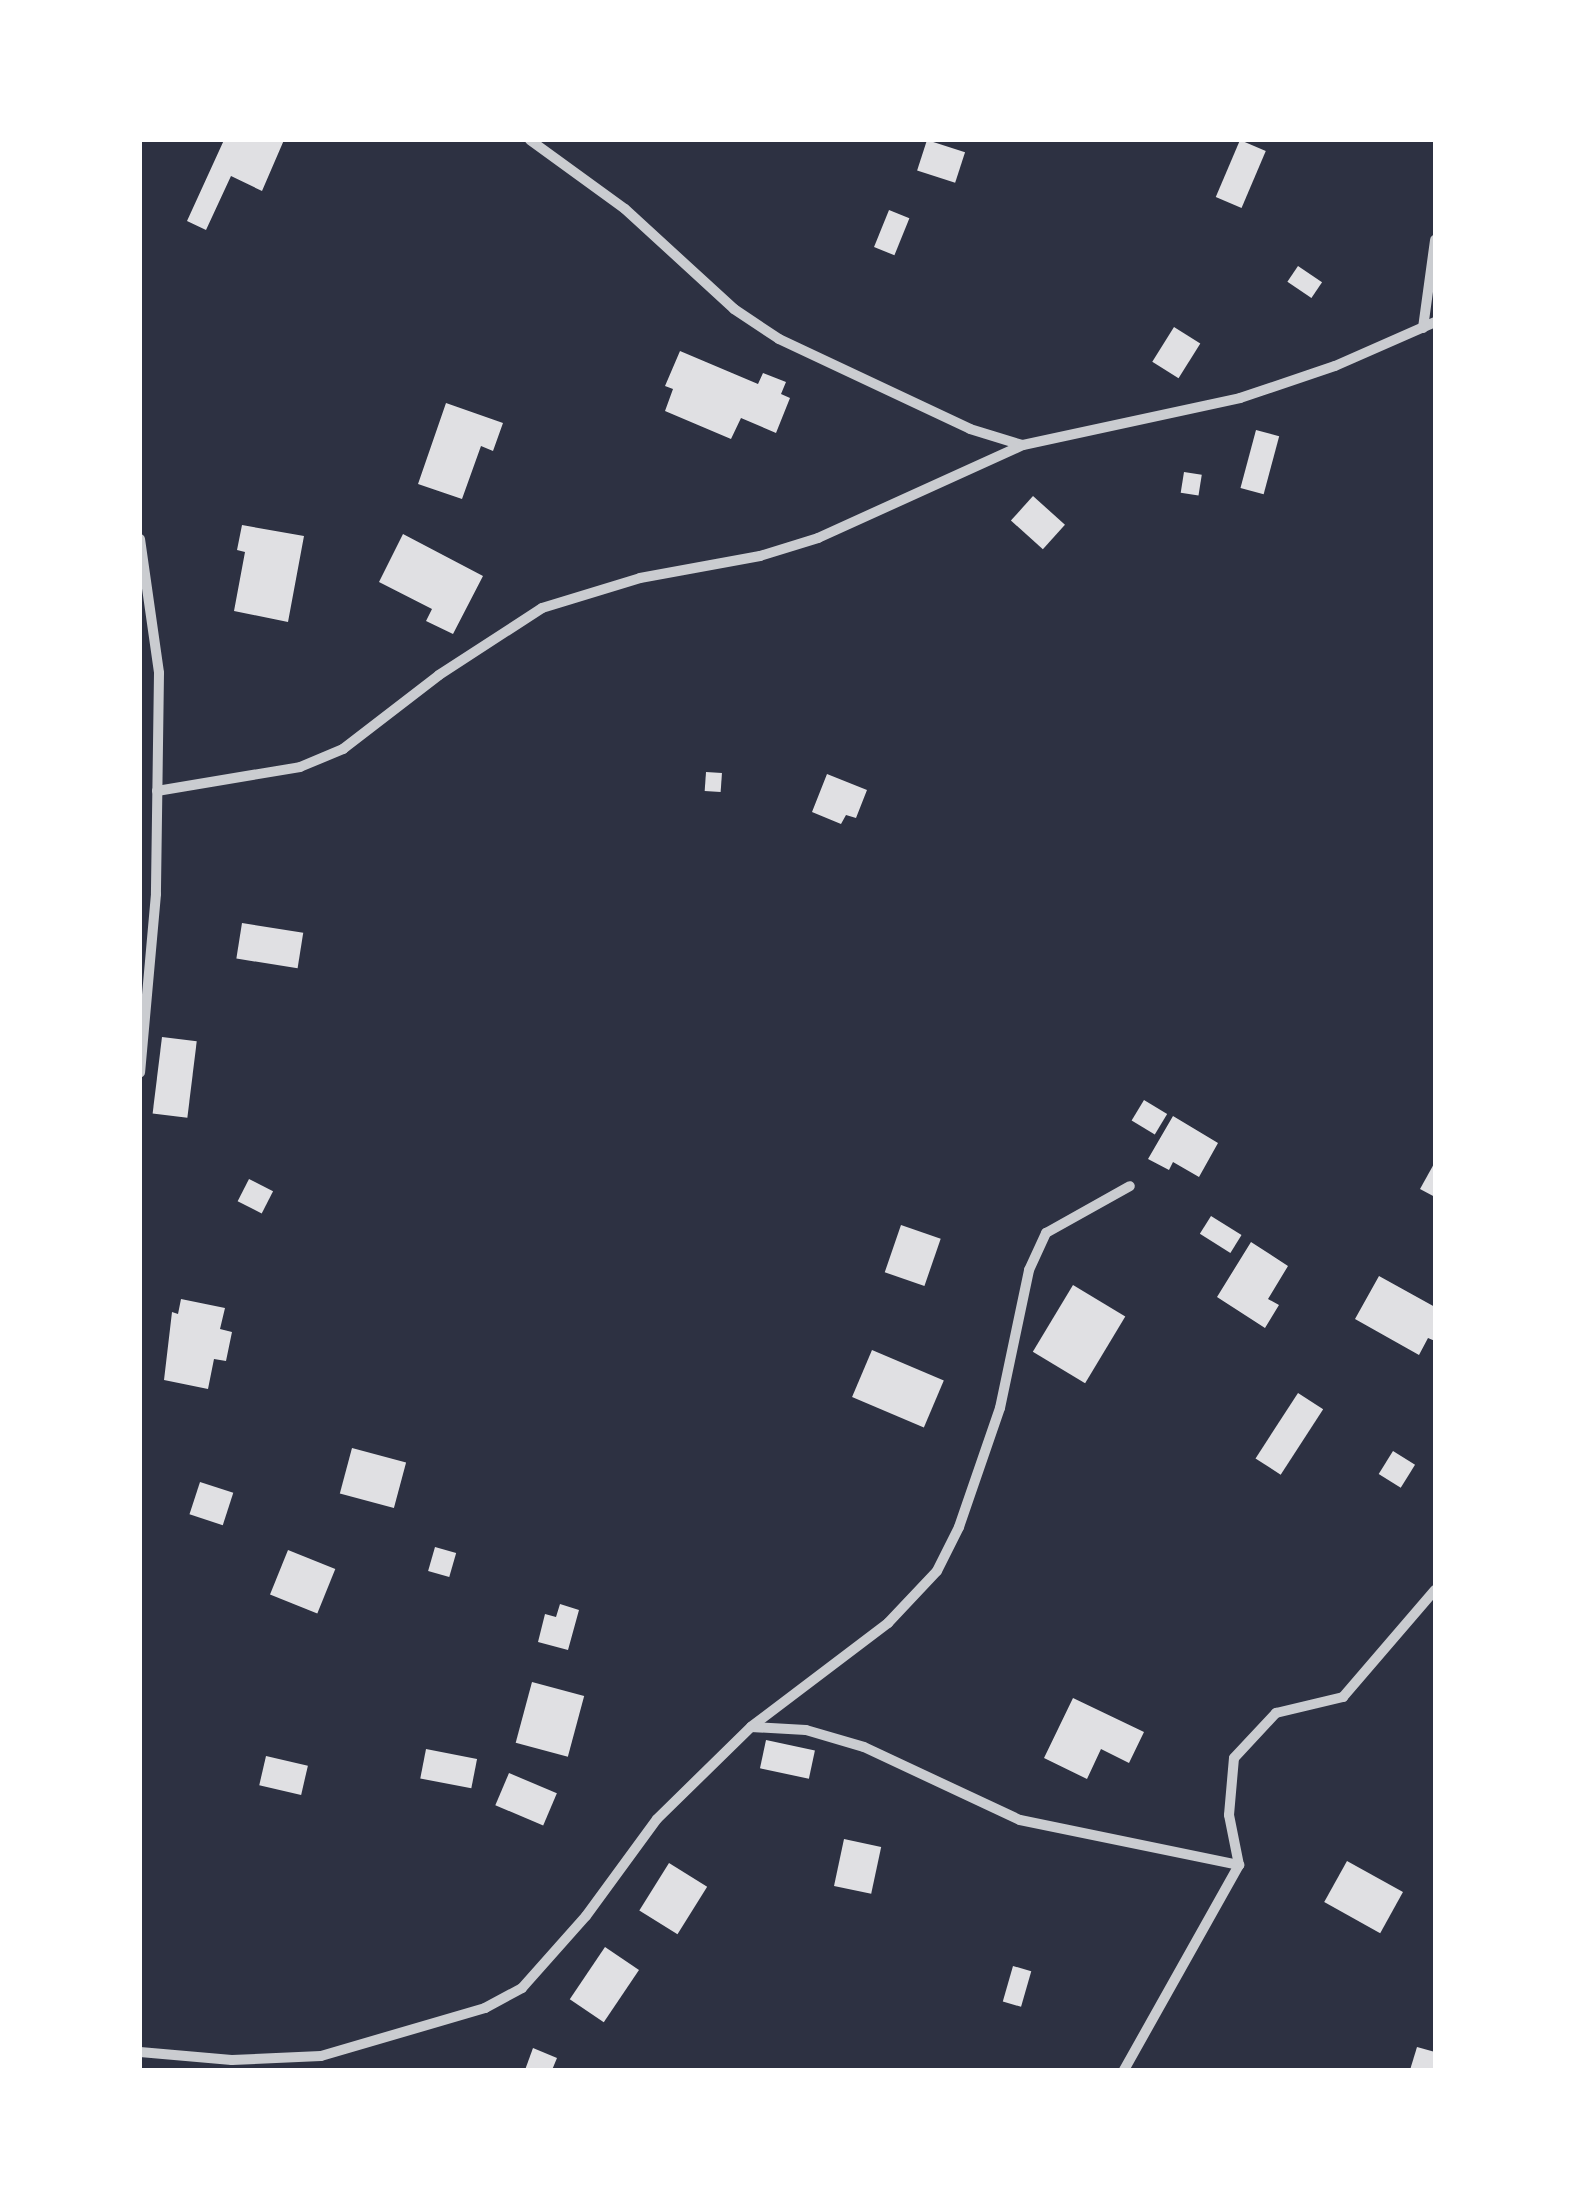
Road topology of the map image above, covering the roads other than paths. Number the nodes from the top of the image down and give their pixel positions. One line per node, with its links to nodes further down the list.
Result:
1 (530, 140): 5 (street)
2 (1435, 240): 4 (street)
3 (1435, 322): 4 (street)
4 (1423, 328): 5 (street)
5 (1023, 445): 7 (street)
6 (140, 538): 7 (street)
7 (156, 791): 8 (street)
8 (140, 1072)
9 (1130, 1186): 11 (street)
10 (1435, 1590): 12 (street)
11 (751, 1727): 12 (street); 13 (street)
12 (1238, 1865): 14 (street)
13 (140, 2052)
14 (1124, 2070)

